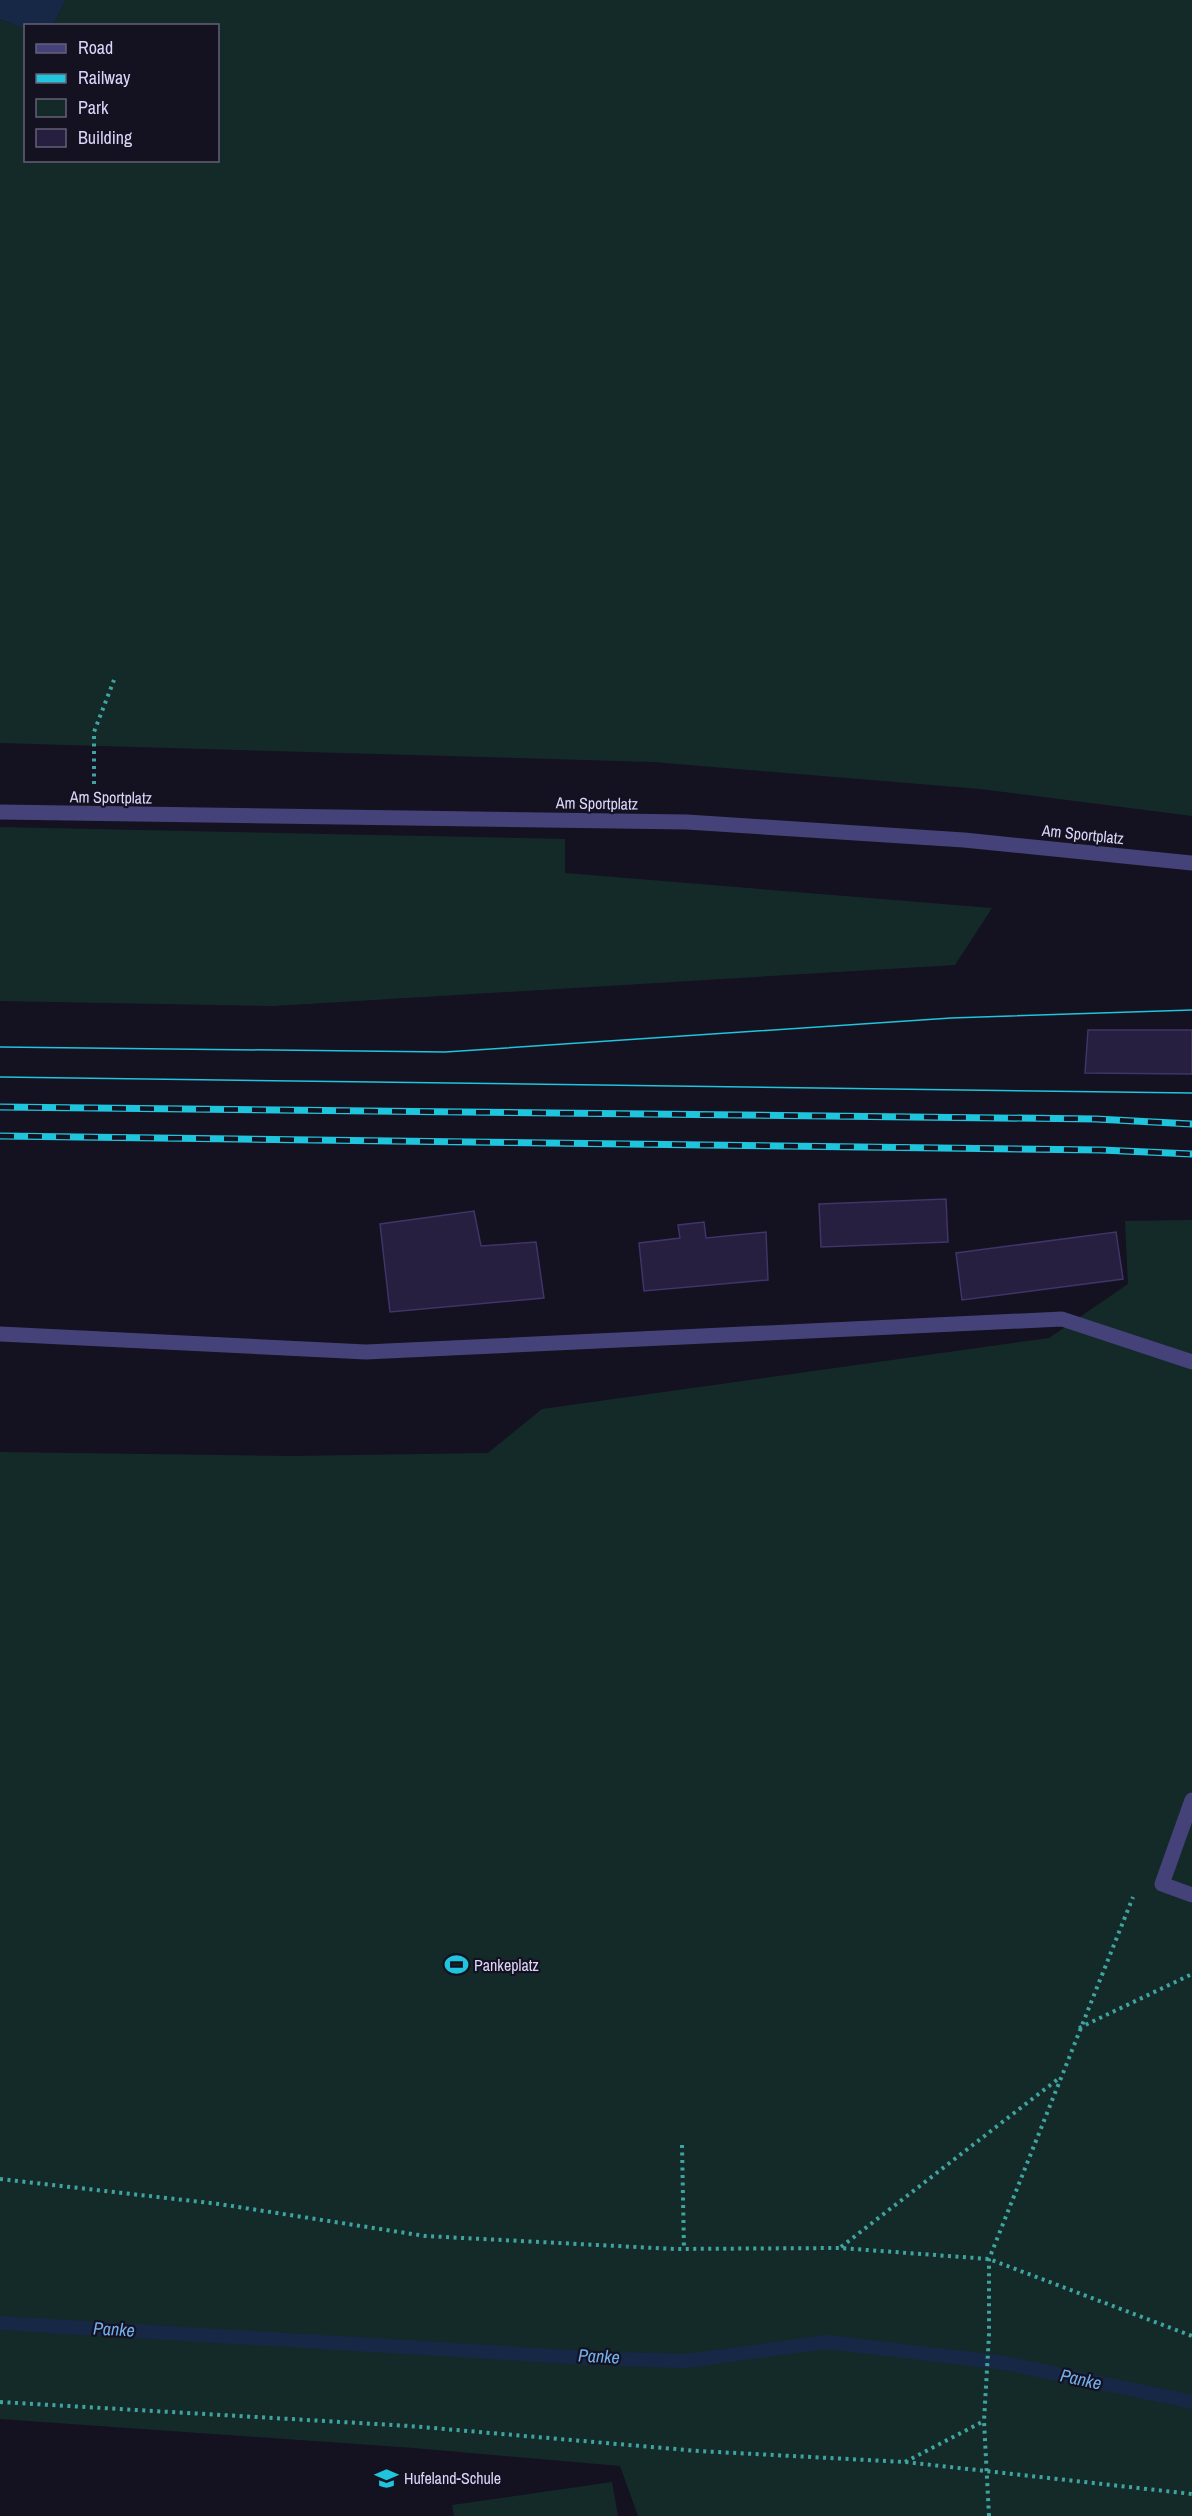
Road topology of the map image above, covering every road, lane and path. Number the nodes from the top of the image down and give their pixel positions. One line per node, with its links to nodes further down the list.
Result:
1 (114, 680): 3 (path)
2 (0, 812): 3 (street, Am Sportplatz)
3 (94, 815): 4 (street, Am Sportplatz)
4 (1192, 863)
5 (0, 1334): 6 (street)
6 (1192, 1362)
7 (1192, 1800): 8 (street)
8 (1162, 1884): 9 (street); 11 (path)
9 (1192, 1895)
10 (1192, 1974): 11 (path)
11 (1078, 2029): 12 (path)
12 (1058, 2079): 15 (path); 17 (path)
13 (682, 2145): 16 (path)
14 (0, 2179): 16 (path)
15 (840, 2248): 16 (path); 17 (path)
16 (684, 2249)
17 (989, 2259): 18 (path); 20 (path)
18 (1192, 2336)
19 (0, 2402): 21 (path)
20 (984, 2421): 21 (path); 22 (path)
21 (905, 2462): 22 (path)
22 (985, 2469): 23 (path); 24 (path)
23 (1192, 2494)
24 (988, 2516)

